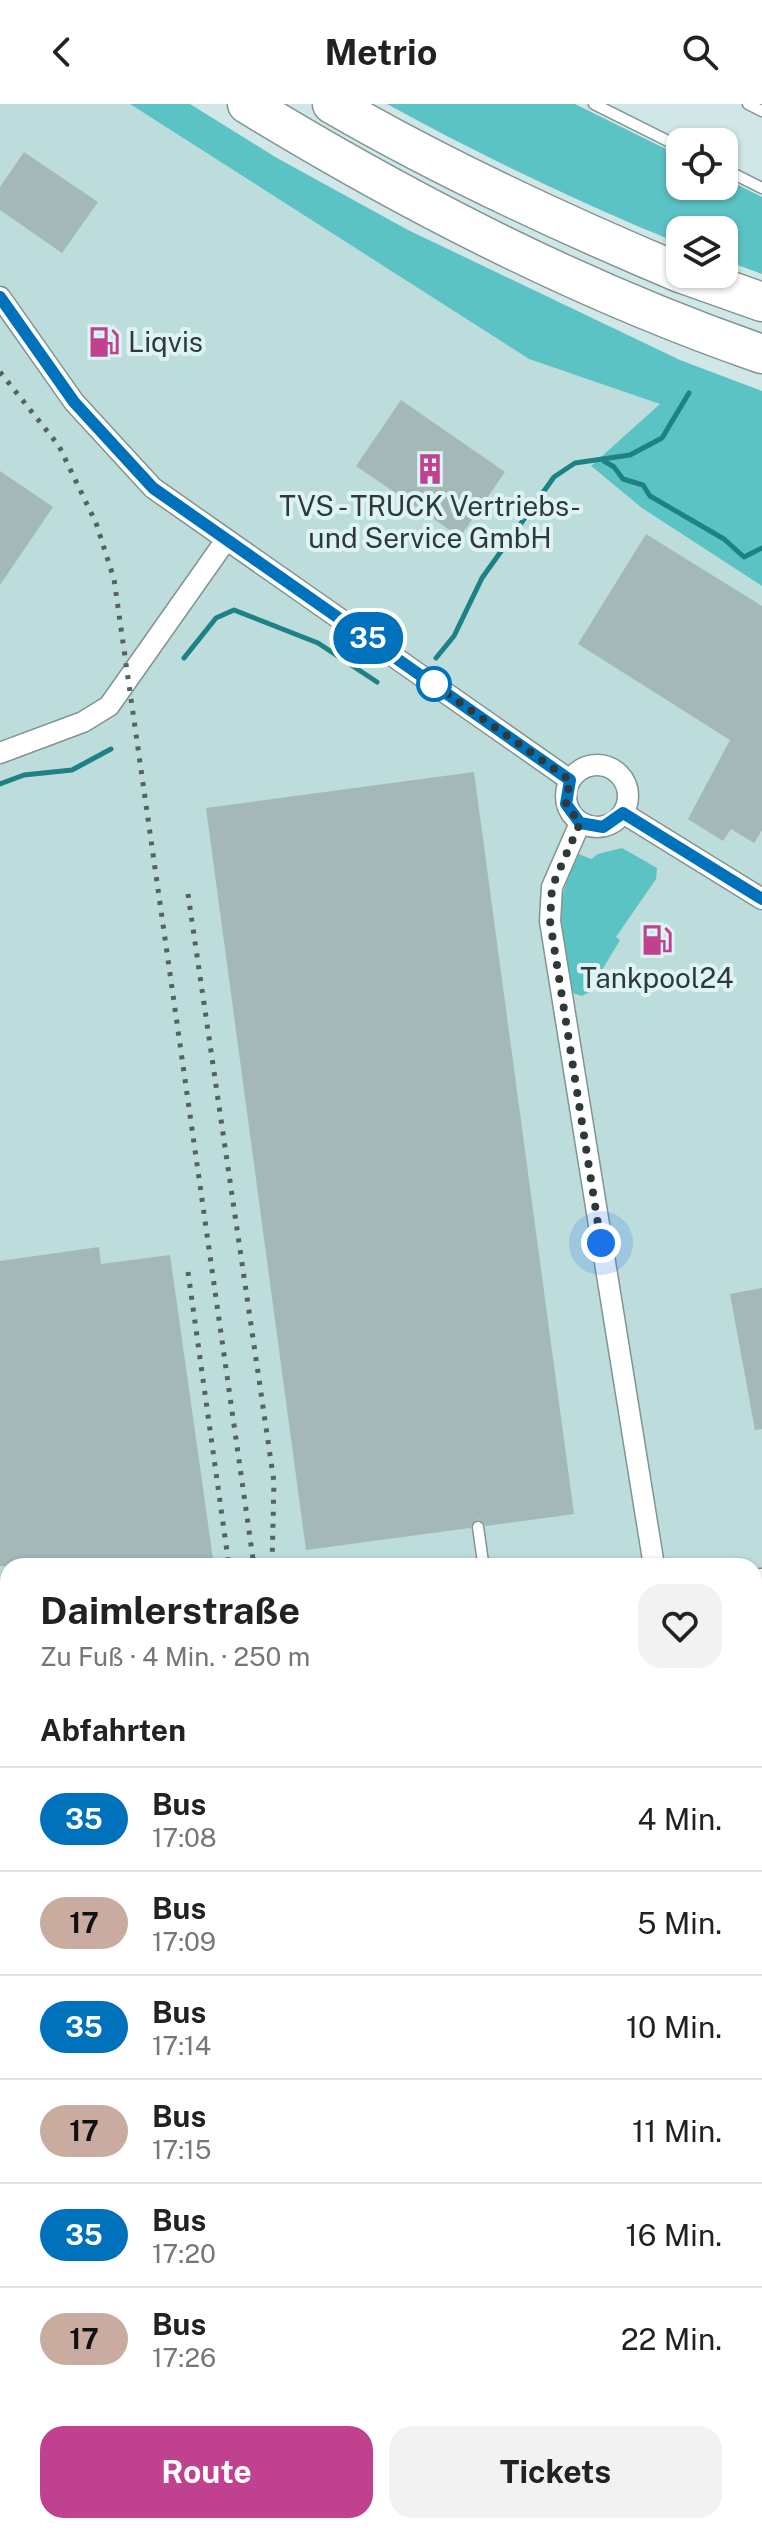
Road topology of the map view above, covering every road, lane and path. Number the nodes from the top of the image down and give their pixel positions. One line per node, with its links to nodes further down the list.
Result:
1 (247, 104): 13 (highway)
2 (332, 104): 9 (highway)
3 (594, 104): 6 (lane)
4 (748, 104): 5 (lane)
5 (762, 111)
6 (666, 140)
7 (738, 176): 8 (lane)
8 (762, 188)
9 (666, 268)
10 (722, 288): 12 (highway)
11 (0, 297): 14 (street)
12 (762, 302)
13 (762, 354)
14 (226, 540): 15 (street); 16 (street)
15 (0, 753)
16 (570, 780): 17 (street); 18 (street)
17 (623, 813): 18 (street); 19 (street)
18 (580, 823): 22 (street)
19 (762, 899)
20 (478, 1527): 21 (lane)
21 (482, 1558)
22 (653, 1558)

